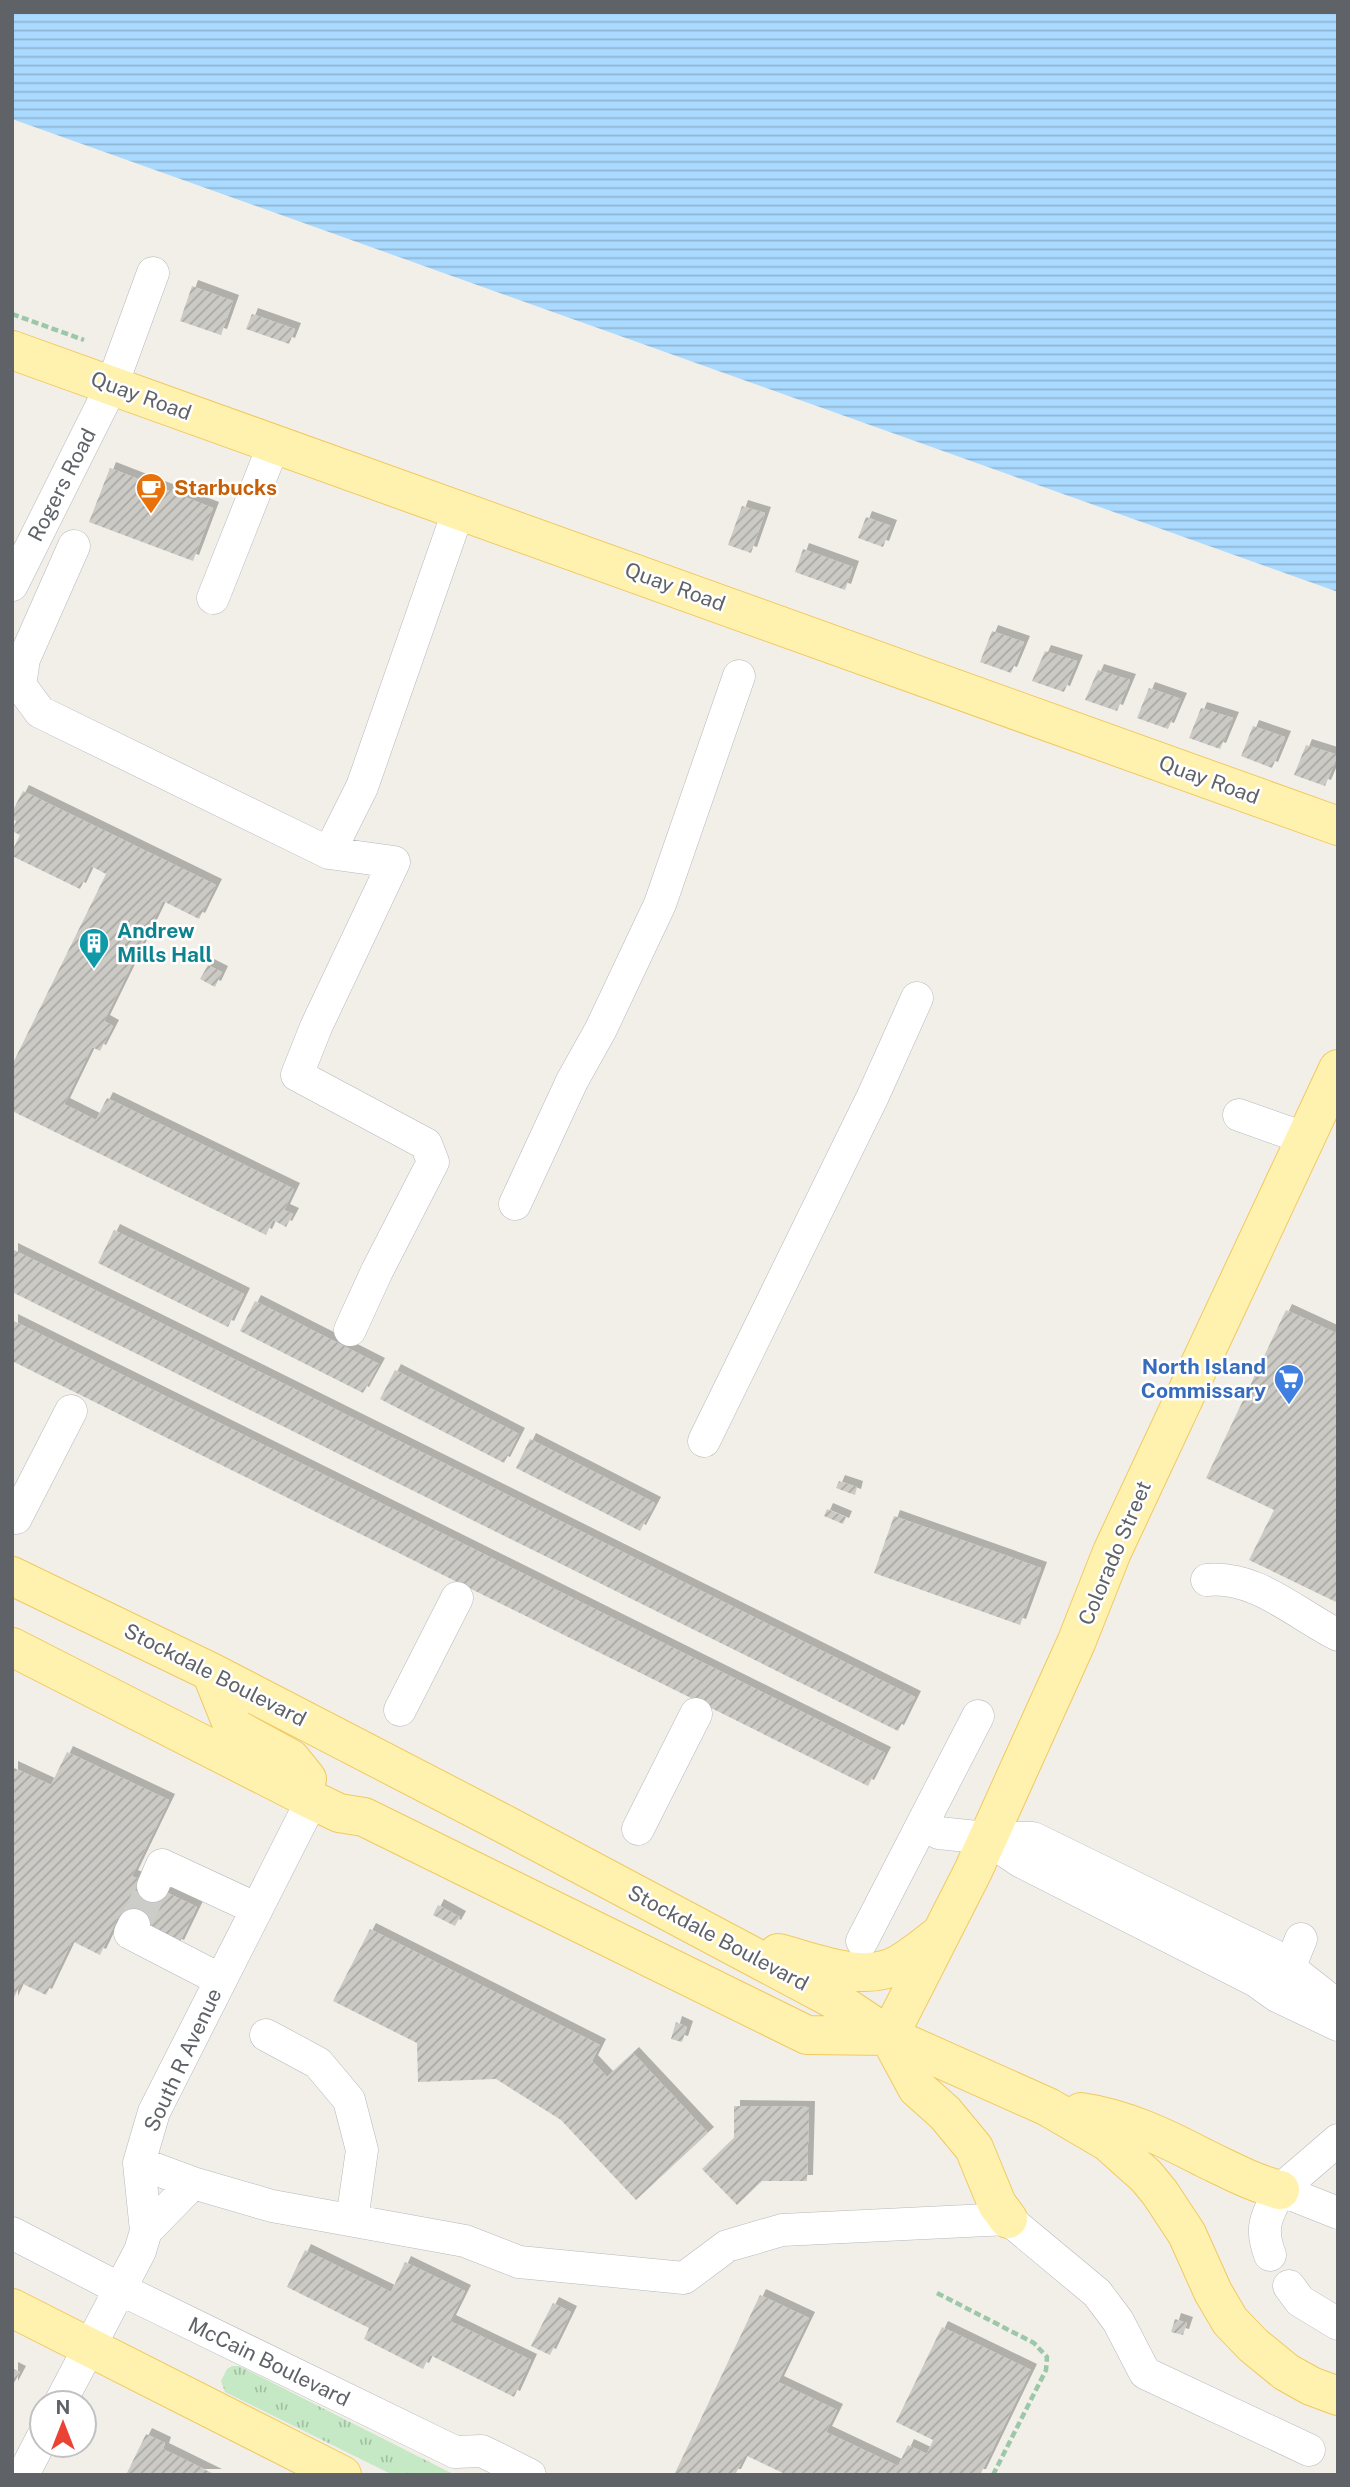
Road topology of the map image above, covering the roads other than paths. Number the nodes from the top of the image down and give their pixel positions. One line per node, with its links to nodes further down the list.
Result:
1 (153, 273): 3 (street, Rogers Road)
2 (12, 349): 3 (main road, Quay Road)
3 (113, 386): 4 (main road, Quay Road); 7 (street, Rogers Road)
4 (274, 444): 5 (main road, Quay Road); 8 (street)
5 (459, 509): 10 (main road, Quay Road); 11 (street)
6 (74, 546): 11 (street)
7 (12, 585)
8 (213, 598)
9 (739, 676): 16 (street)
10 (1338, 826)
11 (329, 853): 17 (street)
12 (917, 998): 19 (street)
13 (1338, 1069): 14 (main road, Colorado Street)
14 (1320, 1112): 15 (street); 33 (main road, Colorado Street)
15 (1239, 1115)
16 (515, 1204)
17 (351, 1330)
18 (71, 1410): 20 (street)
19 (704, 1441)
20 (16, 1518)
21 (12, 1576): 26 (main road, Stockdale Boulevard)
22 (1207, 1580): 24 (street)
23 (457, 1598): 27 (street)
24 (1338, 1635)
25 (12, 1647): 30 (main road)
26 (211, 1672): 30 (main road); 38 (main road, Stockdale Boulevard)
27 (400, 1710)
28 (696, 1714): 32 (street)
29 (978, 1716): 31 (street)
30 (312, 1800): 35 (street, South R Avenue); 46 (main road)
31 (922, 1825): 33 (street); 39 (street)
32 (638, 1829)
33 (986, 1838): 37 (main road, Colorado Street); 40 (street); 42 (street)
34 (153, 1886): 35 (street)
35 (257, 1909): 41 (street, South R Avenue)
36 (134, 1925): 41 (street)
37 (939, 1935): 38 (main road); 46 (main road, Colorado Street)
38 (718, 1937): 46 (main road, Stockdale Boulevard)
39 (862, 1941)
40 (1296, 1952): 42 (street); 43 (street)
41 (221, 1980): 49 (street, South R Avenue)
42 (1256, 1981): 44 (street)
43 (1338, 2006)
44 (1338, 2025)
45 (266, 2035): 54 (street)
46 (889, 2036): 47 (main road, Stockdale Boulevard); 53 (main road)
47 (1048, 2107): 51 (main road); 64 (main road, Stockdale Boulevard)
48 (1338, 2140): 51 (street)
49 (139, 2163): 50 (street); 55 (street, South R Avenue)
50 (194, 2183): 54 (street); 55 (street)
51 (1280, 2190): 52 (street); 57 (street)
52 (1338, 2213)
53 (1007, 2219): 54 (street); 65 (street)
54 (352, 2221)
55 (146, 2231): 59 (street, South R Avenue)
56 (12, 2233): 59 (street, McCain Boulevard)
57 (1270, 2255)
58 (1289, 2286): 61 (street)
59 (120, 2289): 62 (street, South R Avenue); 69 (street, McCain Boulevard)
60 (12, 2308): 62 (main road)
61 (1338, 2323)
62 (89, 2346): 63 (street, South R Avenue); 68 (main road)
63 (67, 2389)
64 (1338, 2396)
65 (1309, 2450)
66 (31, 2459): 67 (street)
67 (23, 2475)
68 (342, 2475)
69 (530, 2475)

